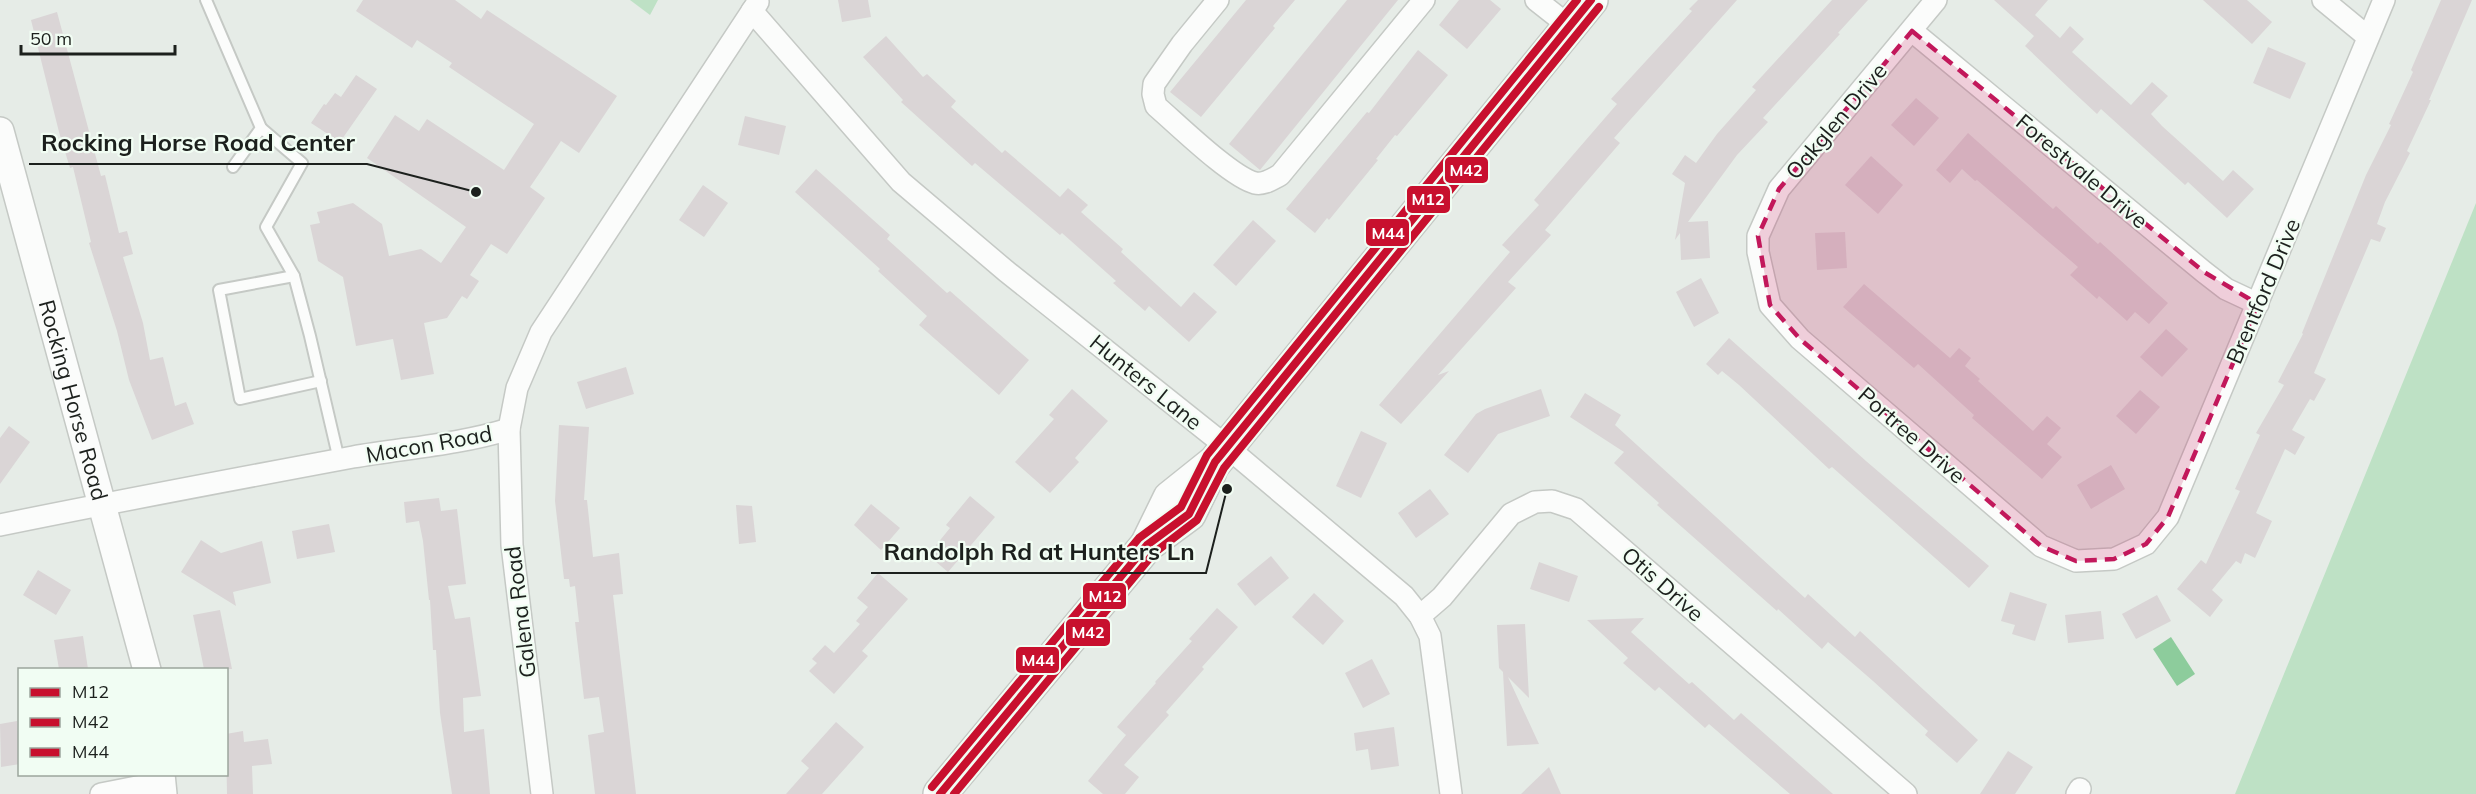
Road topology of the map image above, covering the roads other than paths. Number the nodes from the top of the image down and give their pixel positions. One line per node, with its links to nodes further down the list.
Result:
1 (206, 0): 13 (lane)
2 (1218, 0): 3 (street)
3 (1424, 0)
4 (1536, 0): 10 (street)
5 (1591, 0): 10 (main road)
6 (1936, 0): 11 (street, Oakglen Drive)
7 (2323, 0): 12 (street)
8 (2384, 0): 12 (street, Brentford Drive)
9 (756, 6): 20 (street, Macon Road); 21 (street, Hunters Lane)
10 (1569, 26): 21 (main road)
11 (1912, 31): 16 (street, Oakglen Drive); 18 (street, Forestvale Drive)
12 (2368, 37): 18 (street, Brentford Drive)
13 (261, 128): 15 (lane); 17 (lane)
14 (0, 131): 23 (street, Rocking Horse Road)
15 (233, 167)
16 (1758, 252): 25 (street, Portree Drive)
17 (294, 276): 19 (lane); 19 (lane)
18 (2258, 304): 25 (street, Brentford Drive)
19 (321, 381): 22 (lane)
20 (509, 429): 22 (street, Macon Road); 30 (street, Galena Road)
21 (1221, 454): 26 (street, Hunters Lane); 31 (main road)
22 (339, 460): 23 (street, Macon Road)
23 (102, 504): 24 (street, Macon Road); 27 (street, Rocking Horse Road)
24 (0, 525)
25 (2114, 559)
26 (1420, 616): 32 (street, Hunters Lane); 33 (street, Otis Drive)
27 (147, 668)
28 (162, 784): 29 (street)
29 (101, 794)
30 (542, 794)
31 (940, 794)
32 (1451, 794)
33 (1906, 794)

